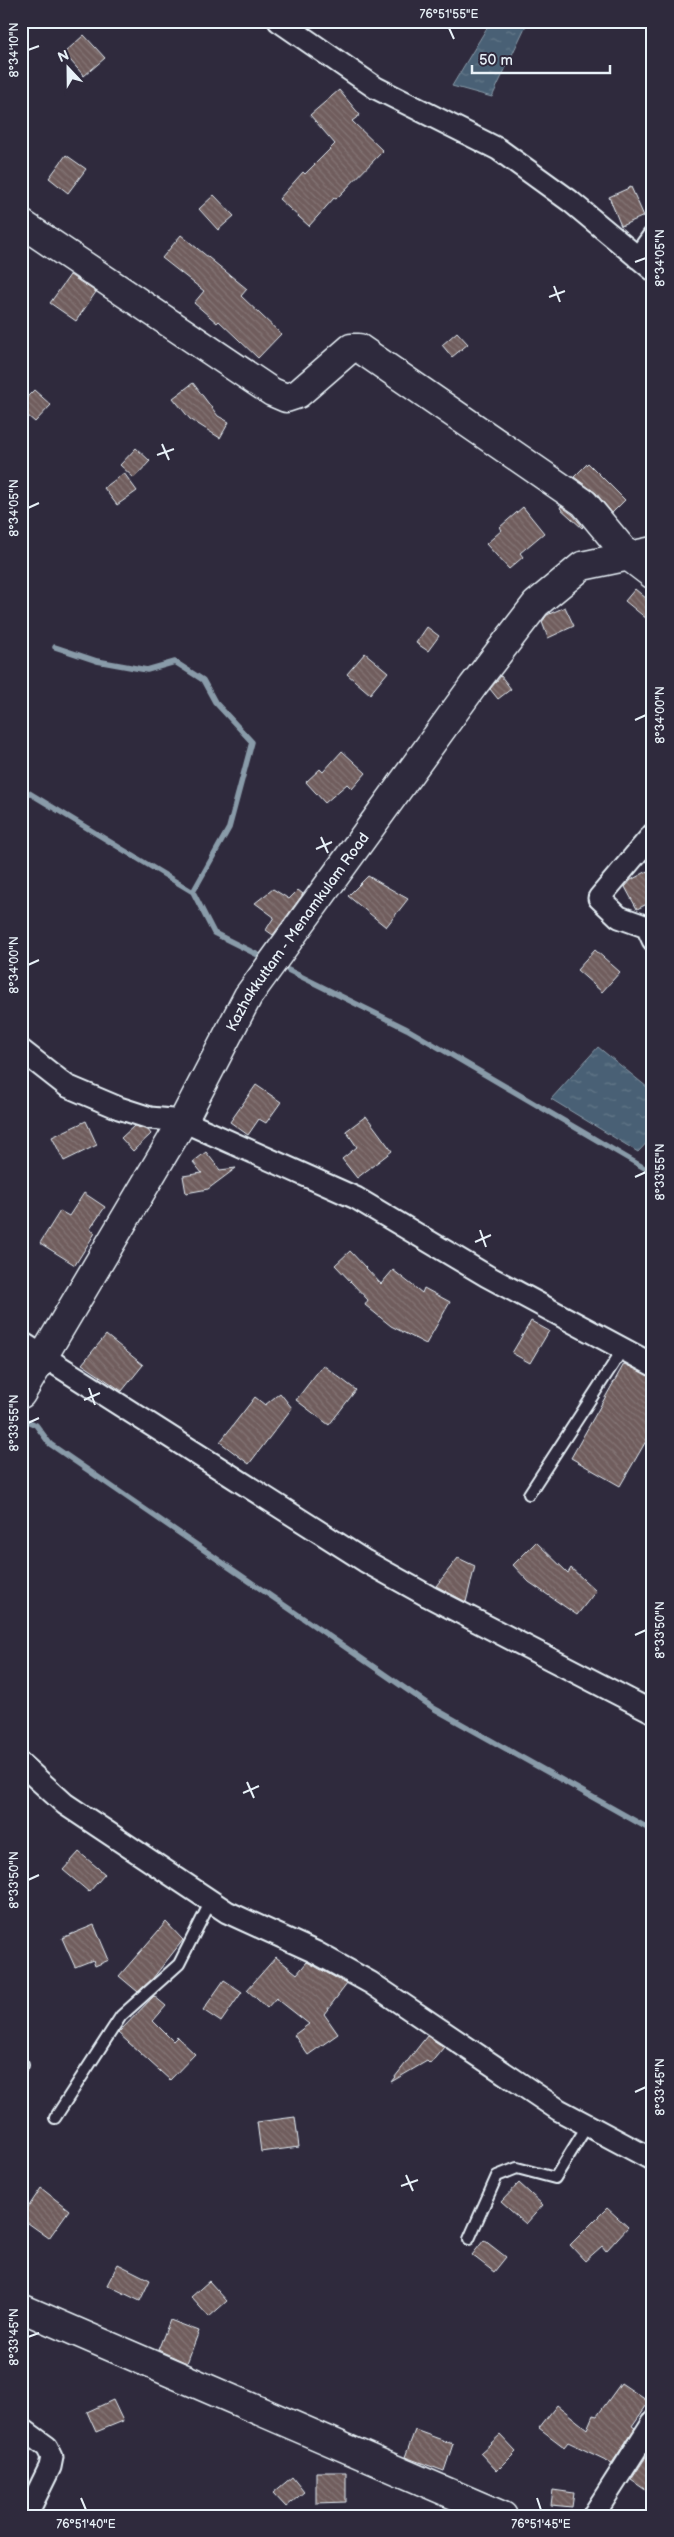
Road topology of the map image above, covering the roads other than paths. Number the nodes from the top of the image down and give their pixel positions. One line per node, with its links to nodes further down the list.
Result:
1 (279, 21): 4 (street)
2 (21, 223): 5 (street)
3 (653, 237): 4 (street)
4 (645, 264)
5 (640, 553): 6 (street); 10 (street, Kazhakkuttam - Menamkulam Road)
6 (653, 575)
7 (653, 834): 8 (street)
8 (653, 940)
9 (21, 1050): 10 (street)
10 (183, 1121): 11 (street); 12 (street, Kazhakkuttam - Menamkulam Road)
11 (623, 1349): 13 (street); 15 (lane)
12 (32, 1350): 14 (street, Kazhakkuttam - Menamkulam Road); 16 (street)
13 (653, 1365)
14 (21, 1394)
15 (529, 1494)
16 (653, 1712)
17 (21, 1764): 18 (street)
18 (211, 1901): 19 (lane); 20 (street)
19 (55, 2118)
20 (587, 2126): 21 (street); 22 (lane)
21 (653, 2160)
22 (469, 2239)
23 (21, 2308): 27 (street)
24 (653, 2422): 28 (street)
25 (24, 2435): 26 (street)
26 (26, 2516)
27 (503, 2516)
28 (593, 2516)

